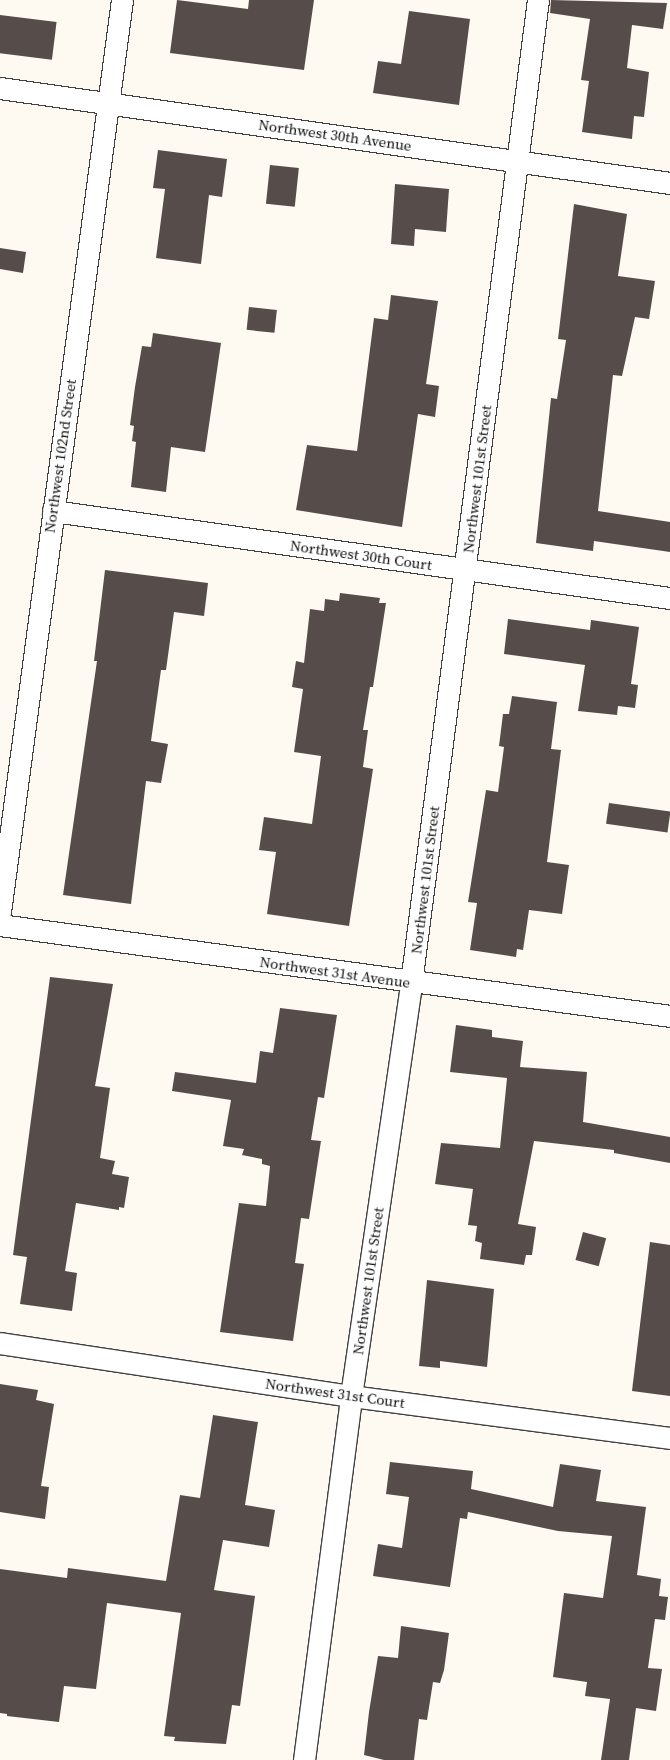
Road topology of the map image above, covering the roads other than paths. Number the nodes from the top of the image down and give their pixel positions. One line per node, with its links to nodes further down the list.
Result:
1 (122, 0): 4 (street, Northwest 102nd Street)
2 (538, 0): 5 (street, Northwest 101st Street)
3 (0, 88): 4 (street, Northwest 30th Avenue)
4 (108, 103): 5 (street, Northwest 30th Avenue); 7 (street, Northwest 102nd Street)
5 (519, 160): 6 (street, Northwest 30th Avenue); 8 (street, Northwest 101st Street)
6 (670, 183)
7 (52, 511): 8 (street, Northwest 30th Court); 10 (street, Northwest 102nd Street)
8 (465, 570): 9 (street, Northwest 30th Court); 12 (street, Northwest 101st Street)
9 (670, 598)
10 (0, 912)
11 (0, 925): 12 (street, Northwest 31st Avenue)
12 (411, 983): 13 (street, Northwest 31st Avenue); 15 (street, Northwest 101st Street)
13 (670, 1016)
14 (0, 1343): 15 (street, Northwest 31st Court)
15 (351, 1396): 16 (street, Northwest 31st Court); 17 (street, Northwest 101st Street)
16 (670, 1438)
17 (304, 1760)

